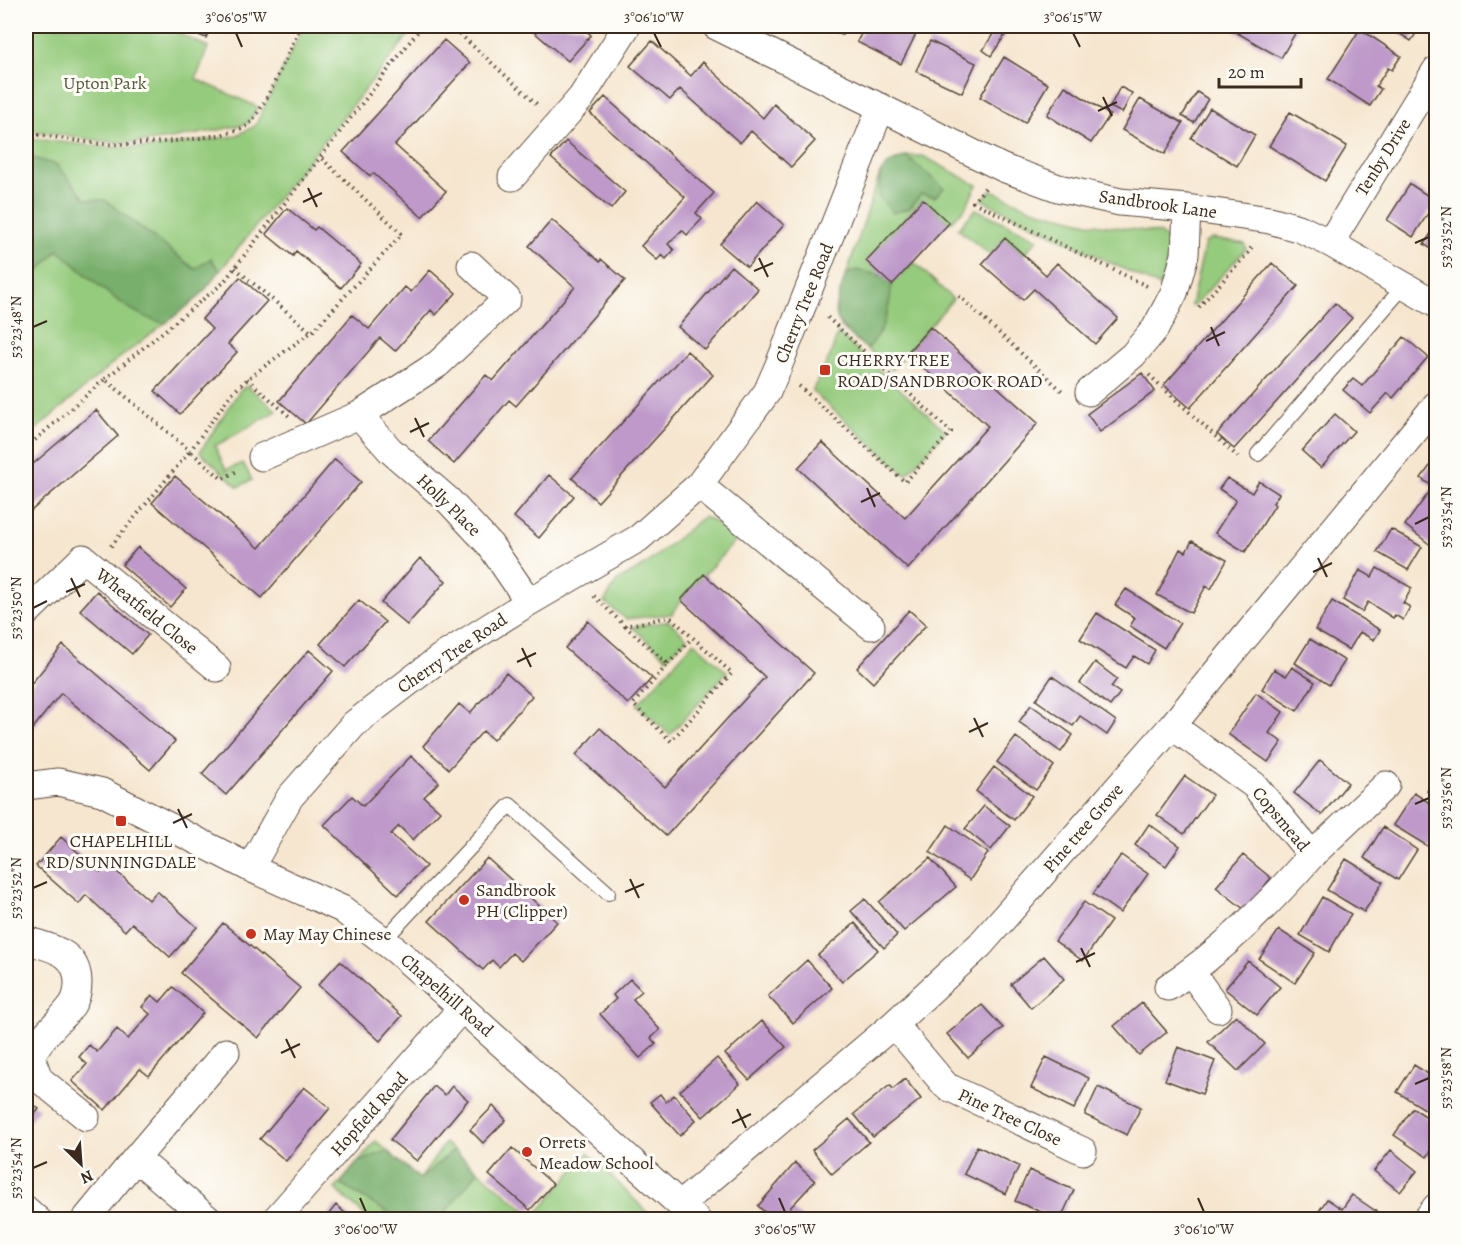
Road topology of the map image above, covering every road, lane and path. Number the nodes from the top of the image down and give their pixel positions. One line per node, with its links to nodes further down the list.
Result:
1 (301, 26): 9 (path)
2 (422, 26): 10 (path)
3 (451, 26): 8 (path)
4 (627, 26): 8 (street)
5 (716, 26): 7 (street, Sandbrook Lane)
6 (1437, 70): 15 (street, Tenby Drive)
7 (881, 107): 11 (street, Sandbrook Lane); 19 (street, Cherry Tree Road)
8 (559, 123): 12 (street)
9 (26, 134)
10 (320, 158): 17 (path); 23 (path)
11 (1003, 168): 13 (street, Sandbrook Lane); 21 (path)
12 (512, 177)
13 (1187, 208): 14 (street, Sandbrook Lane); 21 (street)
14 (1262, 219): 15 (street, Sandbrook Lane); 21 (path)
15 (1330, 243): 18 (street, Sandbrook Lane)
16 (471, 265): 30 (street)
17 (235, 268): 23 (path); 26 (path)
18 (1404, 286): 22 (street, Sandbrook Lane); 34 (lane)
19 (807, 296): 25 (street, Cherry Tree Road); 25 (path)
20 (959, 296): 28 (path)
21 (1172, 298): 24 (street)
22 (1437, 304)
23 (311, 332): 27 (path)
24 (1130, 358): 28 (street); 34 (path)
25 (778, 368): 36 (street, Cherry Tree Road)
26 (105, 379): 32 (path); 33 (path)
27 (247, 379): 31 (path); 33 (path)
28 (1089, 392)
29 (1437, 405): 46 (street, Pine tree Grove)
30 (359, 415): 31 (street); 39 (street, Holly Place)
31 (311, 436): 35 (street)
32 (26, 448)
33 (190, 452): 35 (path); 37 (path)
34 (1258, 454)
35 (262, 458)
36 (699, 485): 38 (street, Cherry Tree Road); 42 (street)
37 (93, 567): 40 (street, Wheatfield Close); 45 (street, Wheatfield Close)
38 (575, 575): 39 (street, Cherry Tree Road); 41 (path)
39 (530, 602): 50 (street, Cherry Tree Road)
40 (26, 613)
41 (625, 626): 43 (path); 44 (path)
42 (871, 626)
43 (693, 638): 44 (path); 44 (path)
44 (668, 664)
45 (217, 668)
46 (1172, 726): 49 (street, Copsmead); 58 (street, Pine tree Grove)
47 (1386, 785): 49 (street)
48 (26, 786): 50 (street, Chapelhill Road)
49 (1312, 855): 54 (street, Copsmead)
50 (250, 868): 53 (street, Chapelhill Road)
51 (608, 893): 53 (lane)
52 (26, 940): 60 (street)
53 (383, 941): 56 (street, Chapelhill Road)
54 (1191, 972): 55 (street, Copsmead); 57 (street)
55 (1168, 987)
56 (462, 1008): 65 (street, Chapelhill Road); 69 (street, Hopfield Road)
57 (1218, 1009)
58 (894, 1024): 61 (street, Pine Tree Close); 65 (street, Pine tree Grove)
59 (226, 1052): 62 (street)
60 (86, 1117)
61 (1083, 1151)
62 (136, 1158): 67 (street); 68 (street)
63 (26, 1200): 66 (lane)
64 (1437, 1207): 70 (street)
65 (689, 1212)
66 (45, 1218)
67 (85, 1220)
68 (209, 1220)
69 (275, 1220)
70 (1426, 1220)

